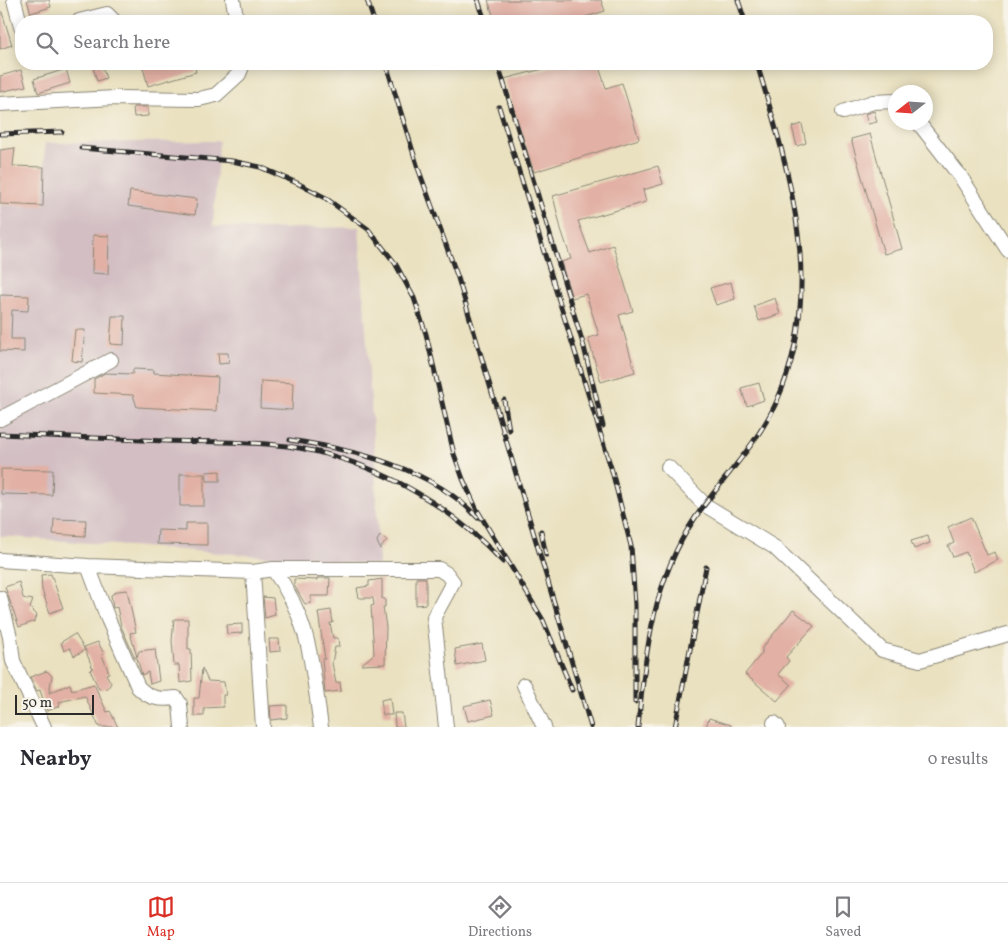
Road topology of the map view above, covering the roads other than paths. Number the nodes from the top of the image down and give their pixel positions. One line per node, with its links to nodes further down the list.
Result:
1 (14, 0): 3 (street)
2 (233, 0): 4 (street)
3 (18, 15)
4 (236, 15)
5 (241, 70): 7 (street)
6 (888, 101): 8 (street)
7 (0, 104)
8 (843, 112)
9 (924, 130): 10 (street)
10 (1008, 250)
11 (111, 360): 12 (street)
12 (0, 419)
13 (668, 467): 19 (street)
14 (0, 560): 15 (street)
15 (88, 566): 17 (street); 22 (street)
16 (273, 569): 17 (street); 24 (street); 25 (street)
17 (253, 572): 23 (street)
18 (0, 598): 21 (street)
19 (1008, 634)
20 (524, 685): 26 (street)
21 (44, 727)
22 (182, 727)
23 (263, 727)
24 (321, 727)
25 (446, 727)
26 (544, 727)

